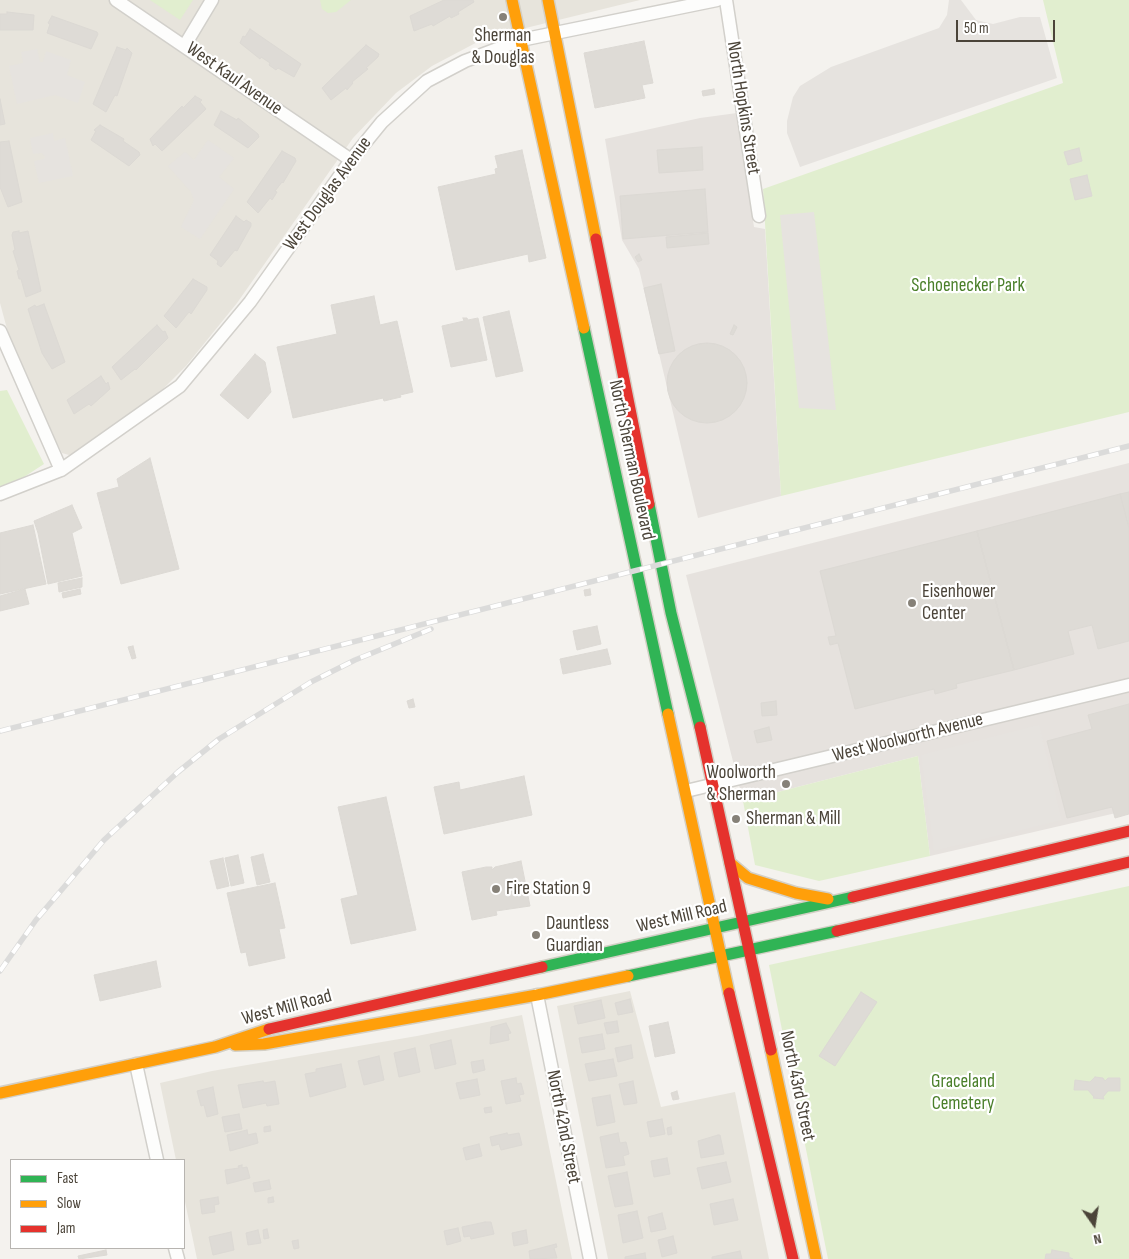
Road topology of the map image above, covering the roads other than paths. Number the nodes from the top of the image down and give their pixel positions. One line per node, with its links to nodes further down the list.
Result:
1 (116, 0): 9 (street, West Kaul Avenue)
2 (212, 0): 9 (street)
3 (512, 0): 8 (main road, North Sherman Boulevard)
4 (548, 0): 7 (main road, North Sherman Boulevard)
5 (716, 0): 7 (street, West Douglas Avenue)
6 (726, 0): 11 (street, North Hopkins Street)
7 (554, 33): 8 (street, West Douglas Avenue); 16 (main road, North Sherman Boulevard)
8 (521, 40): 10 (street, West Douglas Avenue); 17 (main road, North Sherman Boulevard)
9 (185, 45): 10 (street, West Kaul Avenue)
10 (351, 160): 13 (street, West Douglas Avenue)
11 (759, 216)
12 (0, 331): 13 (street)
13 (61, 470): 14 (street, West Douglas Avenue)
14 (0, 494)
15 (1129, 685): 16 (street, West Woolworth Avenue)
16 (714, 785): 17 (street, West Woolworth Avenue); 20 (main road, North Sherman Boulevard)
17 (686, 791): 23 (main road, North Sherman Boulevard)
18 (1129, 831): 21 (main road, West Mill Road)
19 (1129, 862): 24 (main road, West Mill Road)
20 (730, 863): 21 (main road); 22 (main road, North Sherman Boulevard)
21 (835, 901): 22 (main road, West Mill Road)
22 (744, 920): 23 (main road, West Mill Road); 24 (main road, North 43rd Street)
23 (715, 928): 25 (main road); 27 (main road, West Mill Road)
24 (750, 950): 25 (main road, West Mill Road); 33 (main road, North 43rd Street)
25 (721, 956): 26 (main road, West Mill Road); 32 (main road)
26 (537, 995): 27 (main road, West Mill Road); 31 (street, North 42nd Street)
27 (215, 1047): 28 (main road, West Mill Road)
28 (136, 1064): 29 (main road, West Mill Road); 30 (street)
29 (0, 1094)
30 (157, 1159)
31 (590, 1259)
32 (793, 1259)
33 (816, 1259)

